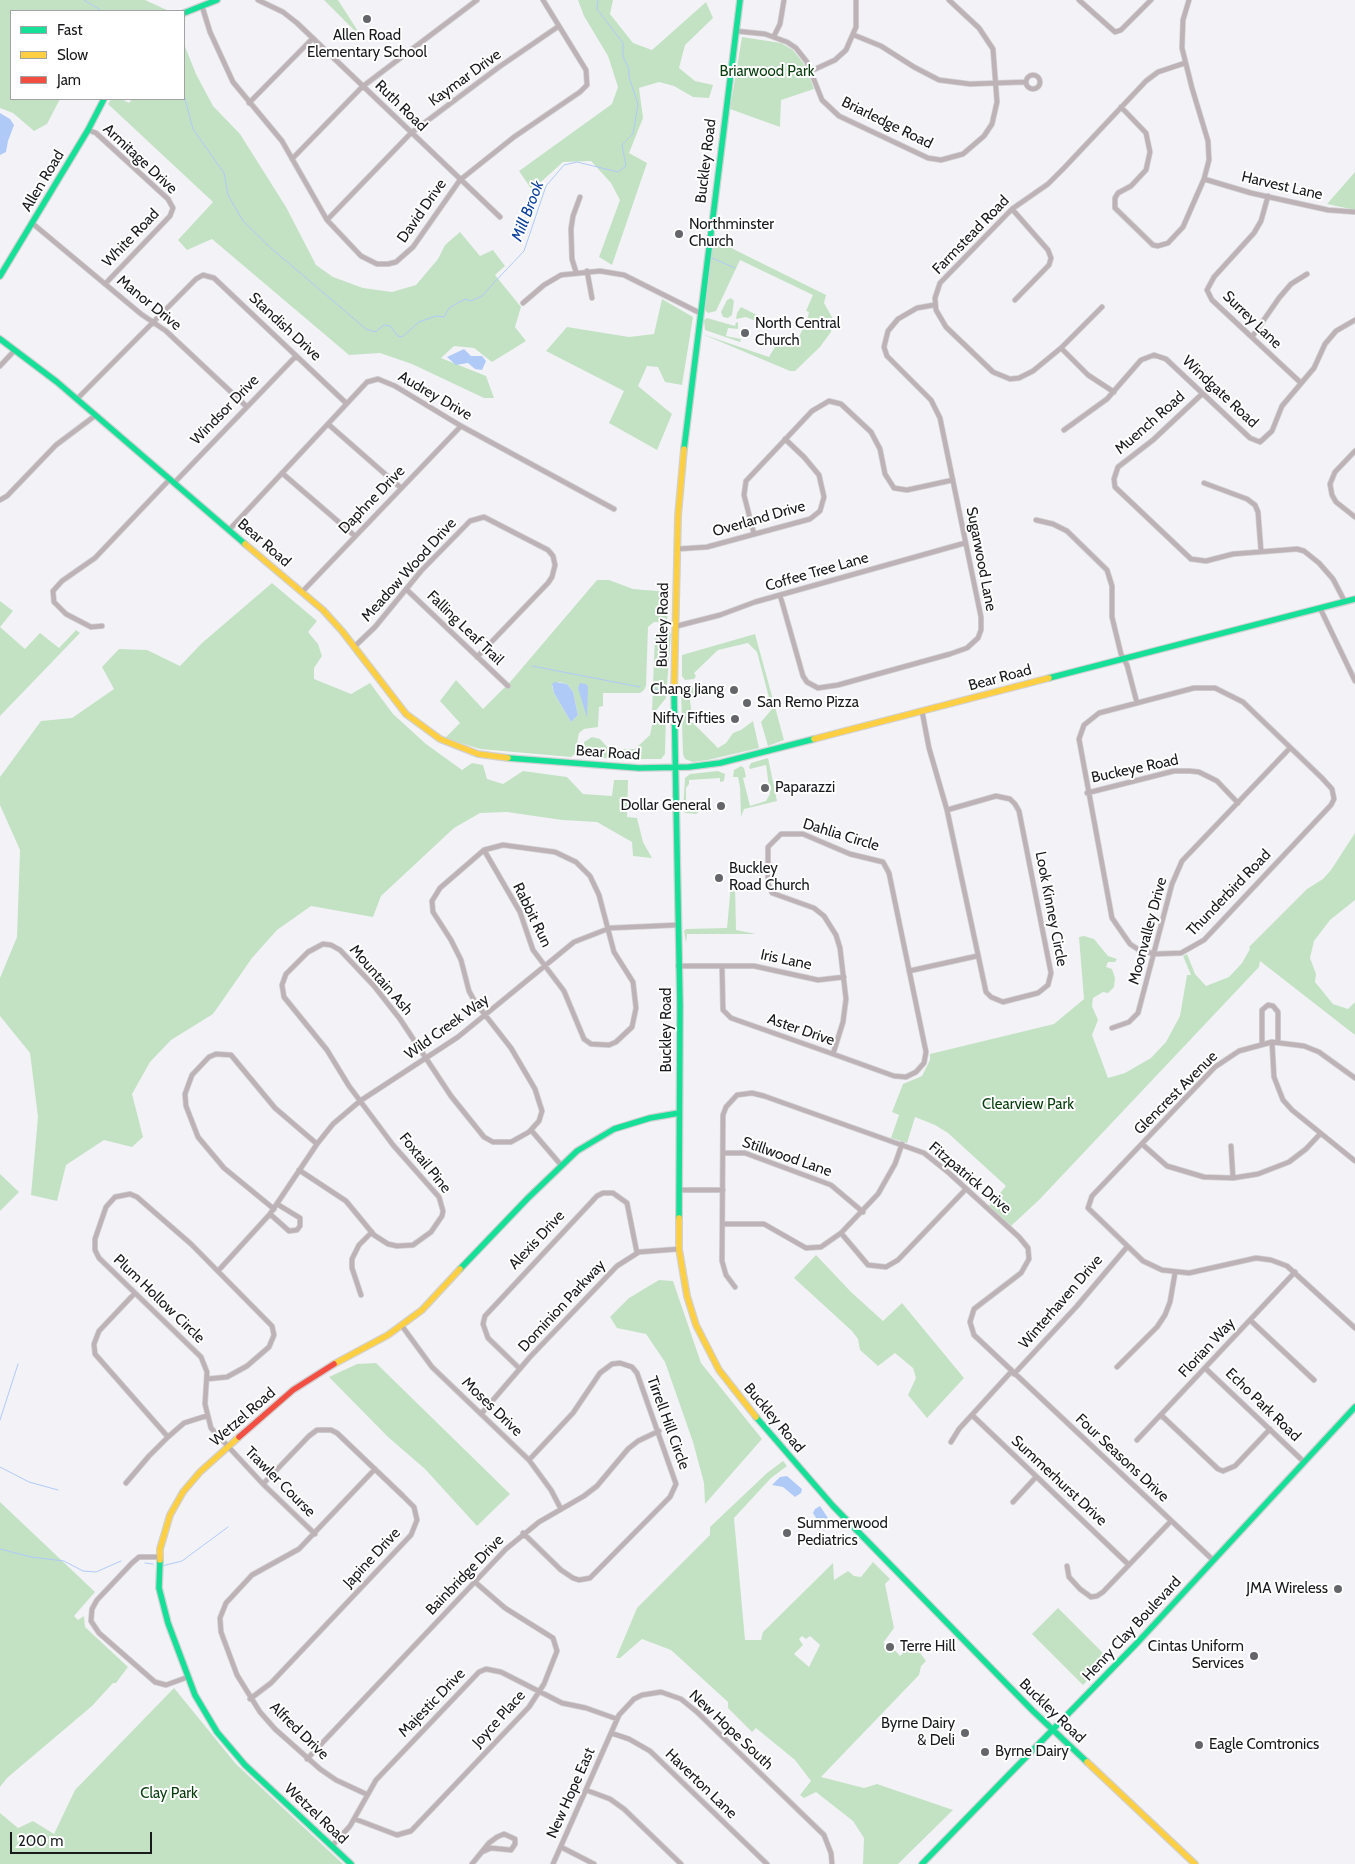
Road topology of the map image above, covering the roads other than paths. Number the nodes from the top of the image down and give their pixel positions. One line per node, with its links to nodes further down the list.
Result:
1 (217, 0): 12 (street)
2 (258, 0): 18 (street, Ruth Road)
3 (478, 0): 23 (street)
4 (543, 0): 14 (street, David Drive)
5 (740, 0): 15 (street, Buckley Road)
6 (784, 0): 17 (street)
7 (856, 0): 16 (street)
8 (949, 0): 21 (street, Briarledge Road)
9 (1080, 0): 10 (street)
10 (1151, 0)
11 (1189, 0): 19 (street)
12 (202, 6): 13 (street); 25 (street, David Drive)
13 (185, 13)
14 (559, 26): 28 (street, Kaymar Drive); 31 (street, David Drive)
15 (736, 31): 17 (street, Briarledge Road); 50 (street, Buckley Road)
16 (854, 35): 20 (street); 21 (street)
17 (774, 36): 20 (street, Briarledge Road)
18 (313, 38): 23 (street, Ruth Road); 25 (street)
19 (1185, 63): 26 (street, Farmstead Road); 30 (street)
20 (811, 71): 21 (street, Briarledge Road)
21 (997, 82): 22 (street)
22 (1025, 82)
23 (362, 87): 28 (street, Ruth Road); 29 (street)
24 (103, 100): 27 (street, Allen Road)
25 (249, 104): 29 (street, David Drive)
26 (1121, 107): 30 (street); 35 (street, Farmstead Road)
27 (88, 130): 34 (street, Armitage Drive); 39 (street, Allen Road)
28 (411, 133): 31 (street, Ruth Road); 38 (street, Kaymar Drive)
29 (292, 159): 38 (street, David Drive)
30 (1204, 179): 32 (street, Harvest Lane)
31 (460, 180): 37 (street, Ruth Road); 38 (street, David Drive)
32 (1268, 196): 36 (street, Harvest Lane); 53 (street, Surrey Lane)
33 (580, 197): 41 (street)
34 (173, 208): 44 (street, White Road)
35 (1012, 209): 46 (street); 48 (street, Farmstead Road)
36 (1355, 212)
37 (500, 217)
38 (327, 220)
39 (32, 223): 43 (street, Allen Road); 44 (street, Manor Drive)
40 (587, 271): 41 (street); 45 (street); 50 (street)
41 (576, 272): 47 (street)
42 (1307, 274): 53 (street)
43 (0, 276)
44 (105, 284): 52 (street, Manor Drive)
45 (592, 298)
46 (1015, 300)
47 (523, 303)
48 (934, 305): 55 (street); 72 (street, Sugarwood Lane)
49 (1102, 307): 55 (street)
50 (700, 313): 84 (street, Buckley Road)
51 (1355, 320): 59 (street, Windgate Road)
52 (152, 322): 57 (street, Standish Drive); 62 (street); 64 (street, Manor Drive)
53 (1252, 337): 59 (street, Surrey Lane)
54 (0, 338): 56 (street, Bear Road)
55 (1062, 348): 60 (street)
56 (15, 350): 58 (street); 62 (street, Bear Road)
57 (296, 356): 63 (street, Standish Drive); 64 (street, Windsor Drive)
58 (0, 366)
59 (1301, 384): 61 (street, Windgate Road)
60 (1114, 392): 61 (street, Windgate Road); 68 (street, Windgate Road)
61 (1202, 394): 85 (street, Muench Road)
62 (77, 399): 65 (street, Bear Road)
63 (346, 403): 66 (street, Audrey Drive); 67 (street, Audrey Drive)
64 (246, 406): 73 (street, Windsor Drive)
65 (96, 415): 73 (street, Bear Road); 76 (street)
66 (328, 424): 71 (street, Audrey Drive); 75 (street)
67 (461, 426): 75 (street, Daphne Drive); 77 (street, Audrey Drive)
68 (1064, 430)
69 (785, 439): 72 (street); 81 (street); 81 (street, Overland Drive)
70 (1355, 451): 78 (street)
71 (282, 473): 80 (street, Audrey Drive); 82 (street)
72 (953, 480): 83 (street, Sugarwood Lane)
73 (172, 481): 80 (street, Bear Road); 92 (street, Windsor Drive)
74 (1204, 483): 85 (street)
75 (402, 488): 82 (street, Daphne Drive)
76 (0, 500)
77 (614, 509)
78 (1355, 517)
79 (1036, 520): 96 (street)
80 (229, 530): 87 (street, Bear Road)
81 (754, 534): 84 (street, Overland Drive)
82 (355, 536): 87 (street, Daphne Drive)
83 (965, 543): 88 (street, Coffee Tree Lane); 88 (street, Sugarwood Lane)
84 (677, 549): 93 (street, Buckley Road)
85 (1260, 551): 90 (street, Muench Road)
86 (406, 589): 94 (street, Meadow Wood Drive); 95 (street, Falling Leaf Trail); 95 (street, Meadow Wood Drive)
87 (302, 592): 94 (street, Bear Road)
88 (780, 595): 93 (street, Coffee Tree Lane)
89 (1355, 599): 90 (street, Bear Road)
90 (1345, 602): 91 (street, Bear Road)
91 (1320, 608): 96 (street, Bear Road); 97 (street)
92 (102, 626)
93 (677, 626): 102 (street, Buckley Road)
94 (354, 647): 102 (street, Bear Road)
95 (477, 657): 98 (street, Falling Leaf Trail)
96 (1124, 659): 99 (street); 100 (street, Bear Road)
97 (1355, 681)
98 (508, 686)
99 (1137, 703): 101 (street, Thunderbird Road); 103 (street, Thunderbird Road)
100 (922, 711): 102 (street, Bear Road); 105 (street, Look Kinney Circle)
101 (1290, 748): 104 (street, Moonvalley Drive); 109 (street, Thunderbird Road)
102 (674, 767): 107 (street, Buckley Road)
103 (1087, 793): 104 (street, Buckeye Road); 109 (street, Thunderbird Road)
104 (1238, 803): 109 (street, Moonvalley Drive)
105 (947, 810): 110 (street, Look Kinney Circle); 110 (street, Look Kinney Circle)
106 (484, 850): 108 (street, Rabbit Run); 111 (street, Rabbit Run); 116 (street)
107 (677, 925): 108 (street, Wild Creek Way); 112 (street, Buckley Road)
108 (607, 929): 111 (street, Wild Creek Way); 111 (street, Rabbit Run)
109 (1155, 954): 117 (street, Moonvalley Drive)
110 (977, 956): 114 (street)
111 (545, 965): 116 (street, Wild Creek Way)
112 (678, 966): 113 (street, Iris Lane); 126 (street, Buckley Road)
113 (722, 966): 115 (street, Iris Lane); 121 (street, Aster Drive)
114 (909, 971): 115 (street, Dahlia Circle); 123 (street, Dahlia Circle)
115 (844, 977): 121 (street, Dahlia Circle)
116 (486, 1016): 122 (street, Wild Creek Way); 127 (street)
117 (1112, 1028)
118 (1272, 1042): 119 (street, Glencrest Avenue); 120 (street, Glencrest Avenue); 128 (street)
119 (1278, 1042): 120 (street); 124 (street, Glencrest Avenue)
120 (1262, 1044): 131 (street, Glencrest Avenue)
121 (833, 1054): 123 (street, Aster Drive)
122 (425, 1058): 125 (street, Wild Creek Way); 125 (street, Mountain Ash); 127 (street)
123 (916, 1072)
124 (1355, 1078)
125 (360, 1101): 129 (street, Wild Creek Way); 146 (street, Foxtail Pine)
126 (679, 1113): 135 (street, Wetzel Road); 139 (street, Buckley Road)
127 (532, 1130): 135 (street)
128 (1320, 1134): 134 (street); 137 (street)
129 (317, 1144): 136 (street, Wild Creek Way); 142 (street)
130 (902, 1144): 133 (street, Fitzpatrick Drive); 138 (street, Fitzpatrick Drive); 143 (street)
131 (1142, 1144): 137 (street); 148 (street, Glencrest Avenue)
132 (1231, 1146): 137 (street)
133 (723, 1153): 140 (street, Fitzpatrick Drive); 143 (street, Stillwood Lane)
134 (1355, 1161)
135 (561, 1165): 158 (street, Wetzel Road)
136 (299, 1170): 141 (street, Wild Creek Way); 146 (street, Foxtail Pine)
137 (1233, 1178)
138 (966, 1189): 147 (street); 163 (street, Fitzpatrick Drive)
139 (679, 1190): 140 (street); 149 (street, Buckley Road)
140 (723, 1190): 145 (street, Fitzpatrick Drive)
141 (277, 1204): 142 (street, Wild Creek Way); 144 (street)
142 (274, 1209): 144 (street, Wild Creek Way)
143 (863, 1212): 147 (street)
144 (270, 1214): 151 (street)
145 (723, 1224): 147 (street); 154 (street, Fitzpatrick Drive)
146 (372, 1232): 156 (street)
147 (841, 1233)
148 (1127, 1247): 153 (street); 163 (street, Winterhaven Drive)
149 (679, 1249): 150 (street, Dominion Parkway); 197 (street, Buckley Road)
150 (637, 1253): 162 (street, Dominion Parkway); 162 (street, Alexis Drive)
151 (218, 1271): 155 (street, Plum Hollow Circle); 164 (street, Plum Hollow Circle)
152 (1296, 1272): 153 (street); 157 (street, Florian Way); 159 (street)
153 (1175, 1273): 160 (street)
154 (735, 1287)
155 (134, 1294): 164 (street, Plum Hollow Circle); 173 (street)
156 (361, 1295)
157 (1250, 1320): 161 (street, Florian Way); 165 (street)
158 (402, 1326): 167 (street, Moses Drive); 176 (street, Wetzel Road)
159 (1355, 1328)
160 (1116, 1367)
161 (1205, 1368): 169 (street, Florian Way); 171 (street, Echo Park Road)
162 (520, 1369): 167 (street, Dominion Parkway)
163 (1013, 1373): 168 (street, Winterhaven Drive); 185 (street, Four Seasons Drive)
164 (207, 1379): 170 (street, Plum Hollow Circle)
165 (1314, 1380)
166 (1355, 1407): 178 (street, Henry Clay Boulevard)
167 (481, 1414): 177 (street, Moses Drive)
168 (972, 1415): 175 (street, Winterhaven Drive); 180 (street, Summerhurst Drive)
169 (1161, 1415): 171 (street); 174 (street, Florian Way)
170 (206, 1416): 173 (street); 176 (street)
171 (1270, 1429): 178 (street, Echo Park Road)
172 (659, 1431): 177 (street, Tirrell Hill Circle); 184 (street, Bainbridge Drive); 186 (street, Tirrell Hill Circle)
173 (168, 1437): 181 (street)
174 (1137, 1440)
175 (951, 1442)
176 (228, 1447): 182 (street, Trawler Course); 188 (street, Wetzel Road)
177 (529, 1460): 184 (street, Moses Drive)
178 (1303, 1461): 189 (street, Henry Clay Boulevard)
179 (375, 1469): 182 (street, Japine Drive); 187 (street, Alfred Drive); 195 (street, Japine Drive)
180 (1036, 1477): 183 (street); 190 (street, Summerhurst Drive)
181 (126, 1484)
182 (263, 1484): 187 (street, Trawler Course)
183 (1013, 1502)
184 (562, 1510): 186 (street, Bainbridge Drive)
185 (1171, 1521): 189 (street, Four Seasons Drive); 190 (street)
186 (523, 1533): 192 (street, Bainbridge Drive)
187 (315, 1534): 195 (street, Alfred Drive)
188 (159, 1557): 193 (street, Wetzel Road); 193 (street)
189 (1213, 1560): 197 (street, Henry Clay Boulevard)
190 (1129, 1565): 191 (street)
191 (1067, 1566)
192 (475, 1582): 194 (street, Joyce Place); 199 (street, Bainbridge Drive)
193 (188, 1677): 203 (street, Wetzel Road)
194 (539, 1693): 196 (street, Majestic Drive); 201 (street, Majestic Drive); 202 (street, Joyce Place)
195 (250, 1699): 199 (street, Alfred Drive)
196 (617, 1719): 198 (street, New Hope South); 212 (street, New Hope South)
197 (1053, 1730): 213 (street, Henry Clay Boulevard); 214 (street, Buckley Road)
198 (611, 1732): 200 (street, New Hope East); 211 (street, Haverton Lane)
199 (307, 1759): 201 (street, Alfred Drive)
200 (586, 1790): 204 (street, New Hope East); 210 (street)
201 (366, 1794): 202 (street, Majestic Drive)
202 (355, 1819): 203 (street, Majestic Drive)
203 (332, 1846): 206 (street, Wetzel Road)
204 (561, 1847): 208 (street, New Hope East); 209 (street)
205 (482, 1852): 205 (street); 207 (street)
206 (351, 1864)
207 (472, 1864)
208 (553, 1864)
209 (594, 1864)
210 (681, 1864)
211 (767, 1864)
212 (832, 1864)
213 (922, 1864)
214 (1194, 1864)

